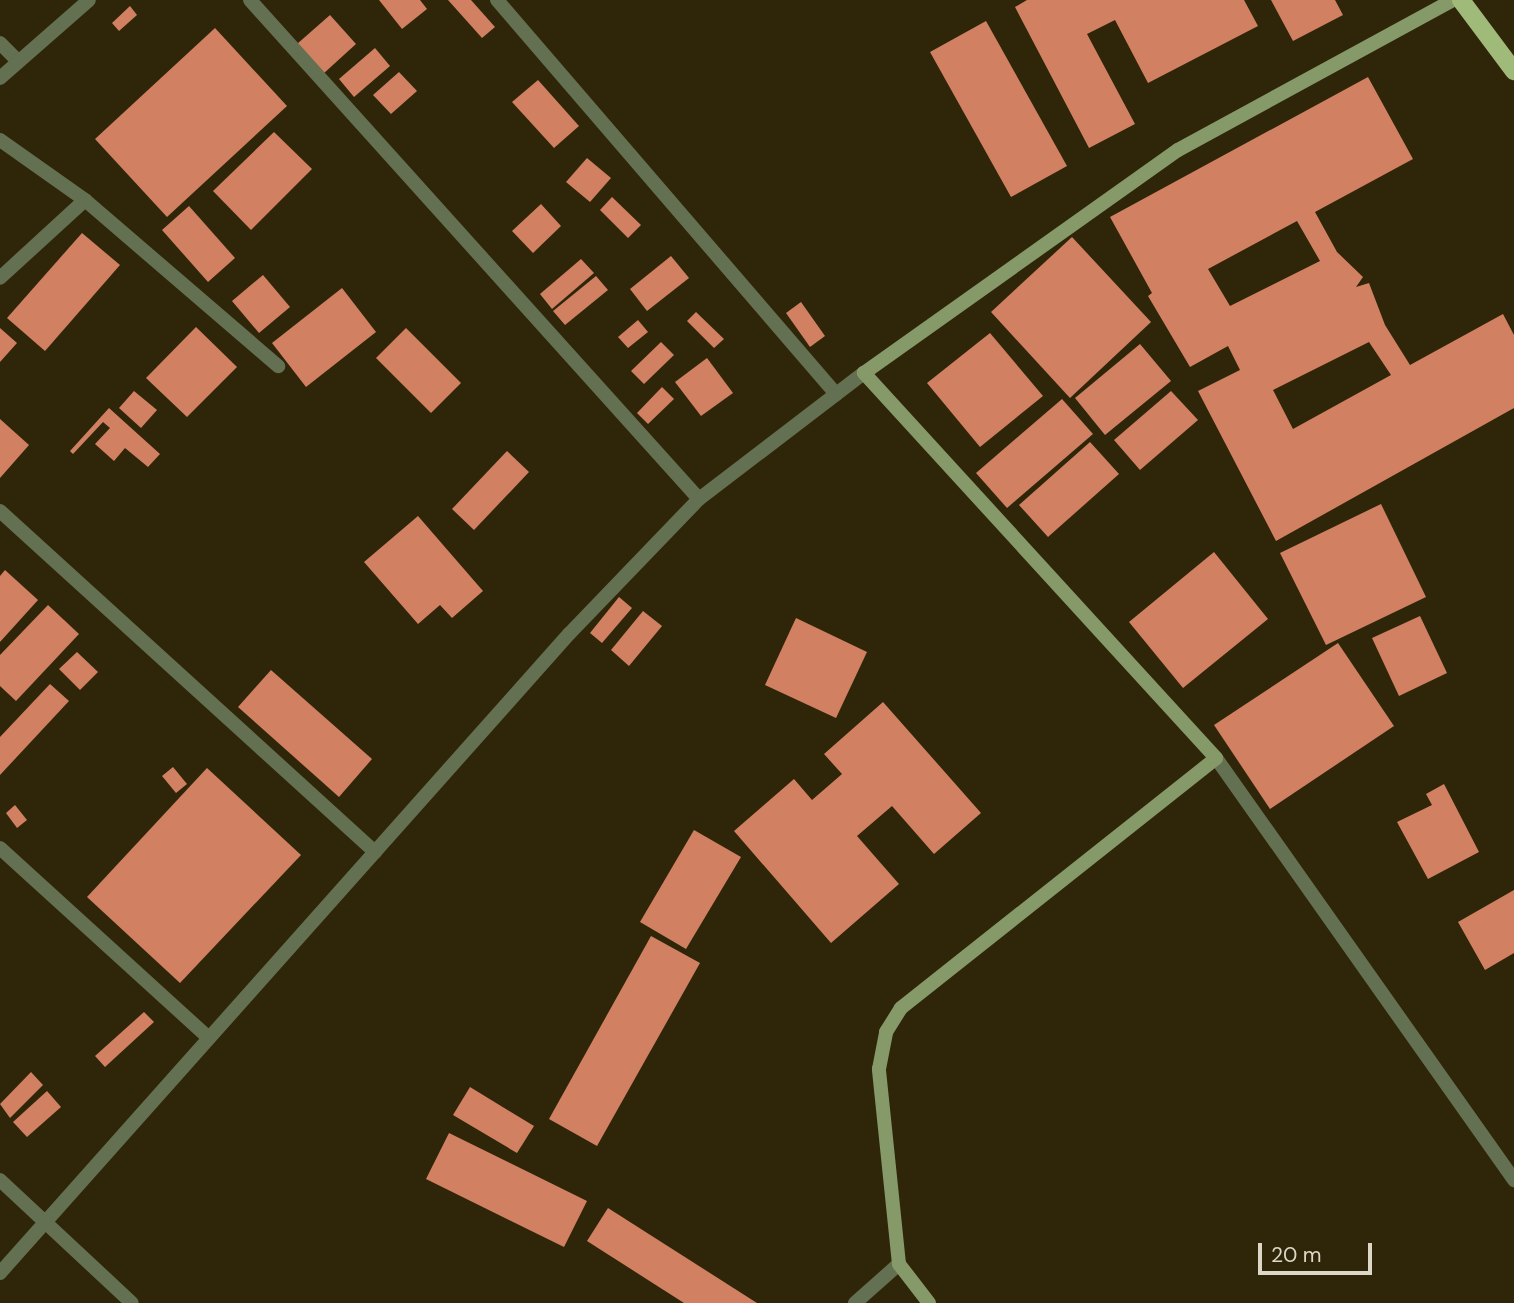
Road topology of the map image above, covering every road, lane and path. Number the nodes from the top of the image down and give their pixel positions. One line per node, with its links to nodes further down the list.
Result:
1 (89, 0): 7 (street)
2 (250, 0): 16 (street)
3 (497, 0): 15 (street)
4 (1453, 0): 14 (main road)
5 (1461, 0): 8 (main road)
6 (0, 43): 7 (street)
7 (18, 61): 9 (street)
8 (1514, 71)
9 (0, 78)
10 (0, 140): 11 (street)
11 (85, 200): 12 (street); 13 (street)
12 (0, 278)
13 (278, 366)
14 (864, 373): 15 (street); 18 (main road)
15 (836, 394): 16 (street)
16 (699, 499): 20 (street)
17 (0, 511): 20 (street)
18 (1216, 758): 23 (street); 25 (main road)
19 (0, 848): 21 (street)
20 (375, 852): 21 (street)
21 (209, 1038): 24 (street)
22 (0, 1180): 24 (street)
23 (1514, 1180)
24 (45, 1224): 26 (street); 27 (street)
25 (899, 1264): 28 (street); 29 (main road)
26 (0, 1273)
27 (132, 1303)
28 (855, 1303)
29 (929, 1303)

